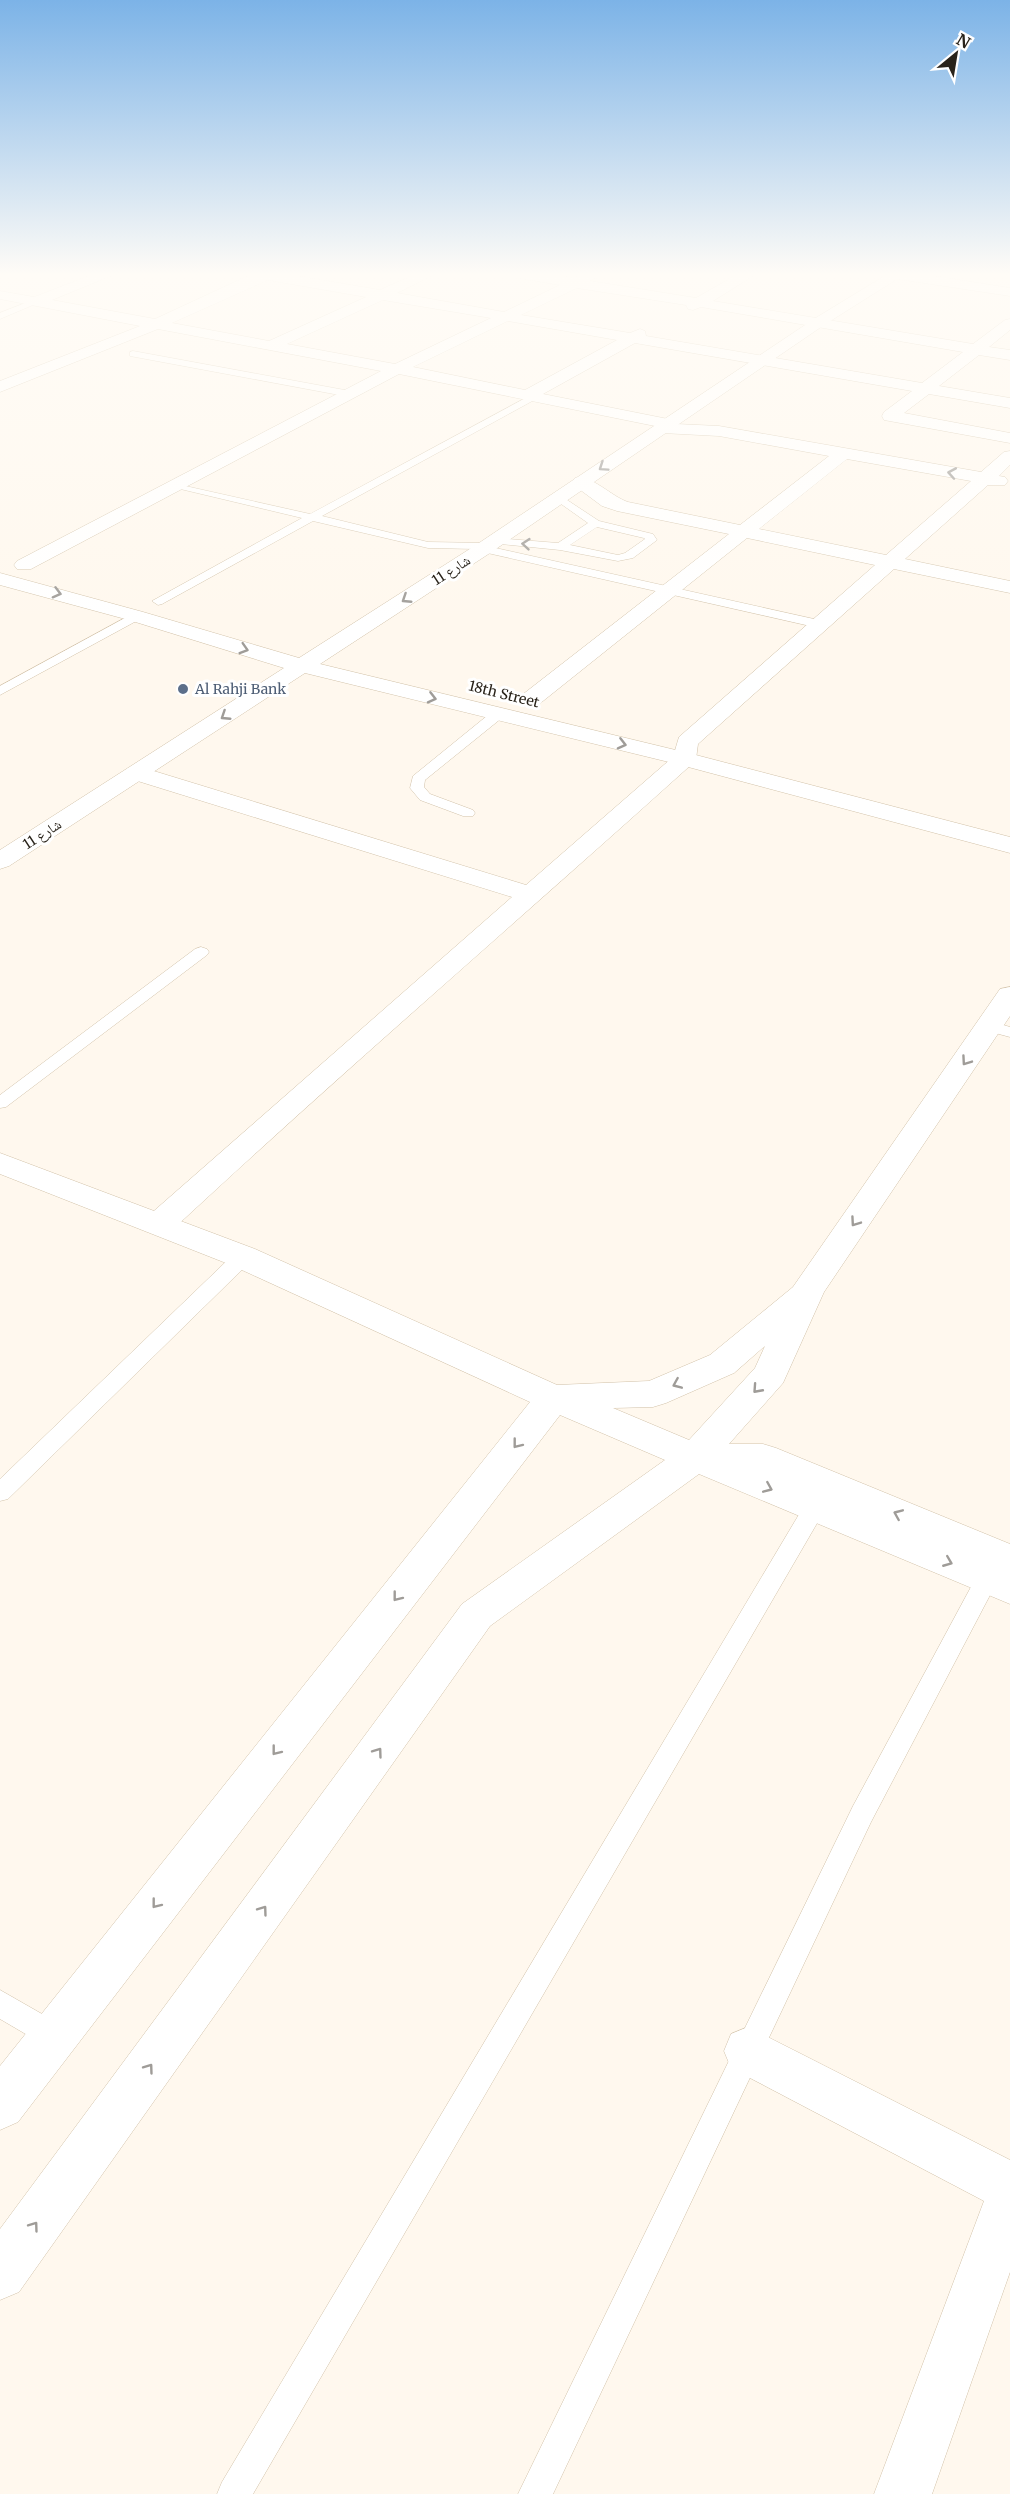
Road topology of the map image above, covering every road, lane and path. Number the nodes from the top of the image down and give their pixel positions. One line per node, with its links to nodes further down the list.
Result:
1 (330, 390): 8 (lane)
2 (357, 390): 8 (street)
3 (502, 390): 9 (street)
4 (540, 390): 9 (street)
5 (717, 390): 11 (street, شارع 11)
6 (925, 390): 12 (street)
7 (935, 390): 10 (street)
8 (350, 394): 18 (street)
9 (530, 396): 11 (street); 20 (lane)
10 (1010, 403)
11 (665, 426): 13 (street); 16 (street, شارع 11, one-way to 16)
12 (1010, 438)
13 (844, 453): 15 (street, one-way to 13); 22 (street)
14 (1010, 456): 15 (street)
15 (984, 478): 17 (street); 26 (street)
16 (581, 482): 19 (street, شارع 11); 22 (street)
17 (1010, 483)
18 (176, 485): 20 (lane); 27 (street)
19 (558, 497): 21 (lane); 23 (street, شارع 11)
20 (310, 517): 23 (lane); 33 (lane)
21 (595, 523): 24 (lane); 24 (lane)
22 (744, 531): 26 (street); 32 (street)
23 (487, 545): 24 (lane, one-way to 23); 32 (lane); 38 (street, شارع 11, one-way to 38)
24 (560, 547)
25 (0, 559): 27 (street)
26 (891, 561): 30 (street); 36 (street)
27 (24, 565): 29 (street)
28 (0, 579): 35 (street, one-way to 35)
29 (102, 585)
30 (1010, 587)
31 (125, 591): 33 (street)
32 (670, 591): 36 (lane); 43 (street)
33 (158, 601): 34 (street)
34 (192, 611)
35 (136, 616): 40 (street, one-way to 40); 42 (lane)
36 (819, 624): 45 (street)
37 (305, 644): 38 (street)
38 (328, 650): 39 (street); 40 (street, شارع 11)
39 (350, 656)
40 (301, 666): 44 (street, one-way to 44); 46 (street, شارع 11, one-way to 46)
41 (429, 675): 43 (street, 18th Street)
42 (0, 691)
43 (530, 700): 45 (street, 18th Street)
44 (498, 714): 45 (street, one-way to 45); 48 (lane)
45 (685, 751): 47 (street, 18th Street); 49 (street); 51 (street)
46 (136, 773): 50 (street, شارع 11); 51 (street)
47 (929, 802)
48 (468, 813)
49 (1010, 845)
50 (0, 861)
51 (532, 895): 57 (street)
52 (201, 952): 55 (lane)
53 (1010, 995): 54 (street)
54 (1000, 1029): 59 (street, one-way to 59)
55 (0, 1103)
56 (0, 1163): 57 (street)
57 (159, 1224): 58 (street)
58 (243, 1257): 60 (street); 62 (lane)
59 (808, 1290): 60 (street, one-way to 60); 61 (street, one-way to 61)
60 (553, 1398): 61 (street); 66 (street, one-way to 66)
61 (695, 1457): 63 (street, one-way to 63); 64 (street, one-way to 61); 71 (street, one-way to 61)
62 (0, 1493)
63 (814, 1507): 64 (street, one-way to 64); 72 (lane)
64 (1002, 1575): 67 (lane)
65 (0, 2003): 66 (lane)
66 (53, 2036): 68 (street)
67 (747, 2051): 69 (street); 73 (lane)
68 (0, 2105)
69 (1010, 2187)
70 (1010, 2199): 74 (street)
71 (0, 2273)
72 (234, 2494)
73 (535, 2494)
74 (903, 2494)

